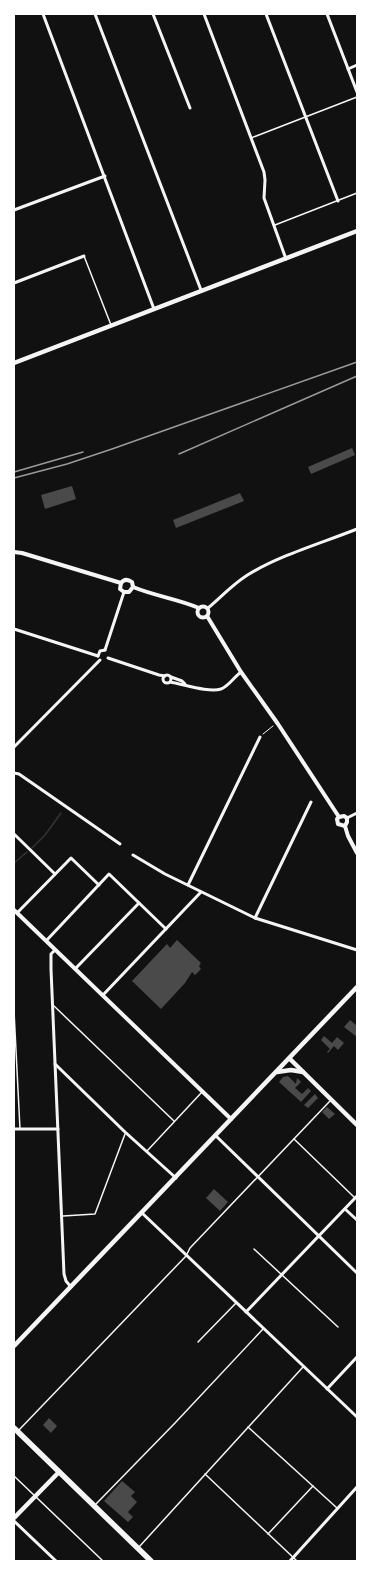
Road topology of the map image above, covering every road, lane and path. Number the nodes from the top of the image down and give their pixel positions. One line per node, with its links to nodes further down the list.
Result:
1 (43, 14): 14 (street)
2 (95, 14): 23 (street)
3 (153, 14): 11 (street)
4 (204, 14): 13 (street)
5 (266, 14): 12 (street)
6 (327, 14): 8 (street)
7 (357, 65): 8 (street)
8 (348, 69): 9 (street)
9 (357, 92)
10 (357, 97): 12 (lane)
11 (190, 108)
12 (305, 118): 13 (lane); 16 (street)
13 (251, 138): 18 (street)
14 (104, 176): 17 (street); 24 (street)
15 (357, 193): 16 (lane)
16 (338, 201): 18 (lane)
17 (14, 210)
18 (274, 225): 21 (street)
19 (357, 231): 21 (main road)
20 (84, 256): 22 (street); 25 (lane)
21 (286, 259): 23 (main road)
22 (14, 283)
23 (202, 290): 24 (main road)
24 (154, 309): 25 (main road)
25 (112, 326): 26 (main road)
26 (14, 363)
27 (357, 529): 33 (street)
28 (14, 552): 29 (street)
29 (121, 583): 30 (street); 31 (street)
30 (133, 587): 31 (street); 32 (street)
31 (124, 592): 36 (street)
32 (199, 608): 33 (street); 34 (street)
33 (208, 608): 34 (street)
34 (207, 616): 39 (street)
35 (14, 629): 37 (street)
36 (108, 654): 37 (street); 38 (street); 40 (street)
37 (98, 656): 38 (street)
38 (100, 660): 46 (street)
39 (241, 672): 43 (street); 44 (street)
40 (165, 676): 41 (street); 42 (street)
41 (170, 676): 42 (street); 43 (street)
42 (170, 682): 43 (street)
43 (185, 684)
44 (278, 724): 45 (path); 50 (street)
45 (260, 737): 59 (street)
46 (14, 747)
47 (14, 773): 54 (street)
48 (311, 802): 63 (street)
49 (357, 813): 51 (street)
50 (339, 817): 51 (street); 52 (street)
51 (347, 818): 52 (street)
52 (345, 826): 55 (street)
53 (14, 834): 57 (street)
54 (120, 844)
55 (357, 853)
56 (133, 855): 59 (street)
57 (55, 874): 58 (street); 62 (street)
58 (99, 885): 61 (street); 65 (street)
59 (188, 885): 60 (street)
60 (201, 892): 63 (street); 64 (street)
61 (139, 903): 64 (street); 68 (street)
62 (16, 912): 65 (street)
63 (255, 918): 67 (street)
64 (166, 929): 70 (street)
65 (46, 941): 66 (street)
66 (55, 950): 68 (street); 71 (street)
67 (357, 950)
68 (75, 969): 70 (street)
69 (357, 987): 73 (main road)
70 (103, 995): 77 (street)
71 (52, 1004): 74 (street); 80 (lane)
72 (14, 1011): 83 (lane)
73 (290, 1059): 75 (main road); 76 (main road)
74 (54, 1064): 84 (street); 85 (street)
75 (277, 1072): 76 (main road); 79 (main road)
76 (303, 1072): 78 (main road)
77 (202, 1092): 79 (street); 80 (lane)
78 (331, 1100): 81 (main road); 87 (lane)
79 (231, 1120): 86 (main road)
80 (174, 1121): 88 (lane)
81 (357, 1125)
82 (14, 1129): 83 (street)
83 (20, 1129): 84 (street)
84 (58, 1129): 94 (street)
85 (125, 1132): 88 (street); 94 (lane)
86 (216, 1136): 89 (main road); 90 (street)
87 (294, 1139): 90 (lane); 91 (lane)
88 (147, 1151): 89 (street)
89 (176, 1178): 93 (main road)
90 (258, 1178): 96 (street); 98 (lane)
91 (356, 1197): 92 (street)
92 (345, 1209): 95 (street); 96 (street)
93 (142, 1213): 98 (street); 101 (main road)
94 (61, 1216): 101 (street)
95 (357, 1220)
96 (319, 1237): 99 (street); 100 (street)
97 (254, 1249): 100 (lane)
98 (186, 1256): 102 (street); 113 (lane)
99 (357, 1273)
100 (283, 1275): 103 (street); 104 (lane)
101 (71, 1287): 107 (main road)
102 (236, 1303): 103 (street); 106 (lane)
103 (246, 1312): 105 (street)
104 (338, 1327)
105 (263, 1329): 109 (street); 120 (lane)
106 (198, 1342)
107 (15, 1344)
108 (357, 1357): 110 (street)
109 (303, 1367): 110 (street); 112 (lane)
110 (327, 1389): 111 (street)
111 (357, 1417)
112 (248, 1427): 115 (lane); 117 (lane)
113 (16, 1430): 114 (highway)
114 (59, 1472): 119 (main road); 120 (highway)
115 (205, 1474): 124 (lane); 125 (lane)
116 (14, 1476): 119 (lane)
117 (314, 1486): 121 (lane); 124 (lane)
118 (357, 1487): 121 (street)
119 (35, 1496): 122 (main road); 128 (lane)
120 (94, 1506): 125 (highway)
121 (337, 1508): 126 (street)
122 (14, 1518)
123 (14, 1521): 127 (street)
124 (268, 1534): 126 (lane)
125 (138, 1548): 129 (highway)
126 (293, 1557): 130 (street); 131 (lane)
127 (56, 1561)
128 (103, 1561)
129 (151, 1561)
130 (290, 1561)
131 (297, 1561)

